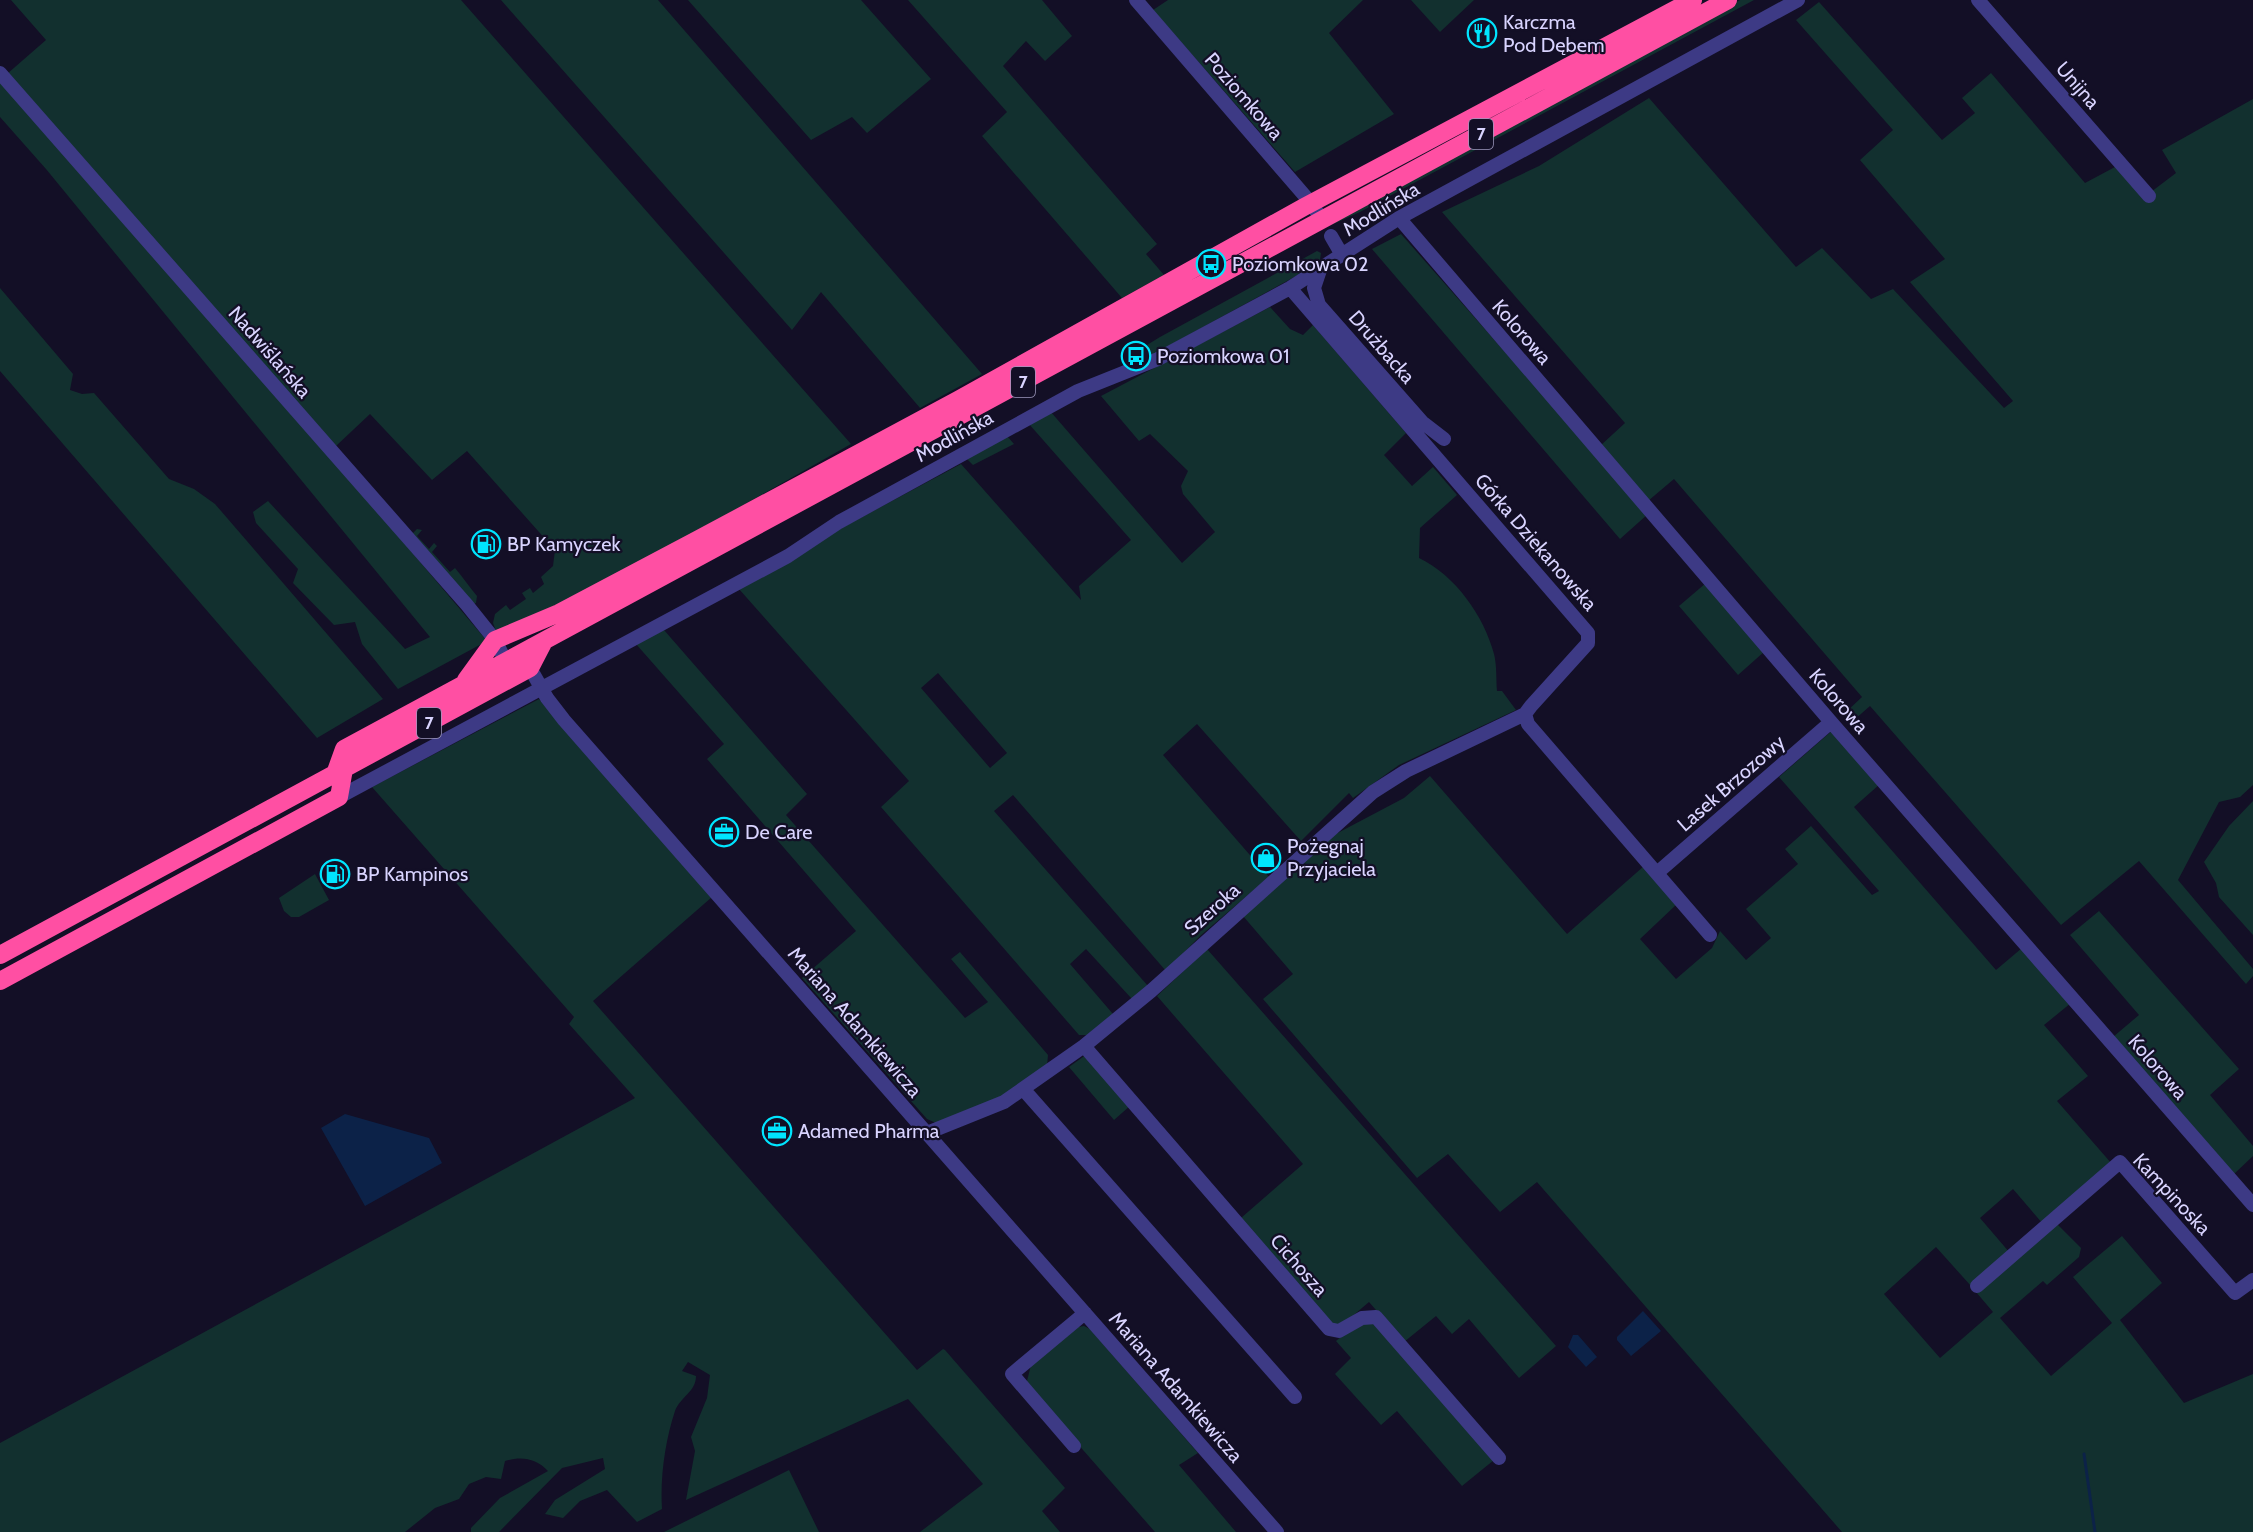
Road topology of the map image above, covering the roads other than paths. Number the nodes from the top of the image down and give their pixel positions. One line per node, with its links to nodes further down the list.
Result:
1 (1136, 0): 8 (street, Poziomkowa)
2 (1693, 0): 8 (highway)
3 (1728, 0): 10 (highway, 7)
4 (1798, 0): 9 (street, Modlińska)
5 (1978, 0): 7 (street, Unijna)
6 (0, 73): 15 (street, Nadwiślańska)
7 (2149, 196)
8 (1311, 203): 10 (street, Poziomkowa); 15 (highway)
9 (1399, 218): 11 (street, Modlińska); 23 (street, Kolorowa)
10 (1326, 228): 11 (street); 16 (highway, 7)
11 (1342, 255): 12 (street, Modlińska)
12 (1320, 270): 13 (street, Modlińska); 14 (street, Drużbacka)
13 (1290, 288): 21 (street, Modlińska); 22 (street, Górka Dziekanowska)
14 (1444, 439)
15 (495, 639): 17 (street, Nadwiślańska); 20 (highway)
16 (544, 641): 17 (highway, 7); 18 (highway)
17 (507, 660): 19 (street); 20 (highway, 7)
18 (530, 668): 19 (highway, 7); 21 (street, Mariana Adamkiewicza)
19 (505, 681): 24 (highway, 7)
20 (463, 684): 24 (highway, 7)
21 (541, 688): 25 (street, Modlińska); 34 (street, Mariana Adamkiewicza)
22 (1525, 714): 28 (street); 32 (street, Szeroka)
23 (1831, 722): 28 (street, Lasek Brzozowy); 35 (street, Kolorowa)
24 (344, 764): 25 (highway); 26 (highway, 7)
25 (345, 794): 27 (highway)
26 (186, 855): 27 (highway); 30 (highway, 7)
27 (217, 864): 31 (highway)
28 (1657, 873): 29 (street)
29 (1710, 935)
30 (0, 955)
31 (0, 981)
32 (1084, 1046): 33 (street, Szeroka); 41 (street, Cichosza)
33 (1024, 1090): 34 (street, Szeroka); 39 (street)
34 (927, 1133): 38 (street, Mariana Adamkiewicza)
35 (2253, 1205)
36 (2253, 1280): 37 (street, Kampinoska)
37 (1977, 1286)
38 (1084, 1313): 40 (street); 42 (street, Mariana Adamkiewicza)
39 (1295, 1397)
40 (1074, 1446)
41 (1499, 1458)
42 (1277, 1532)

